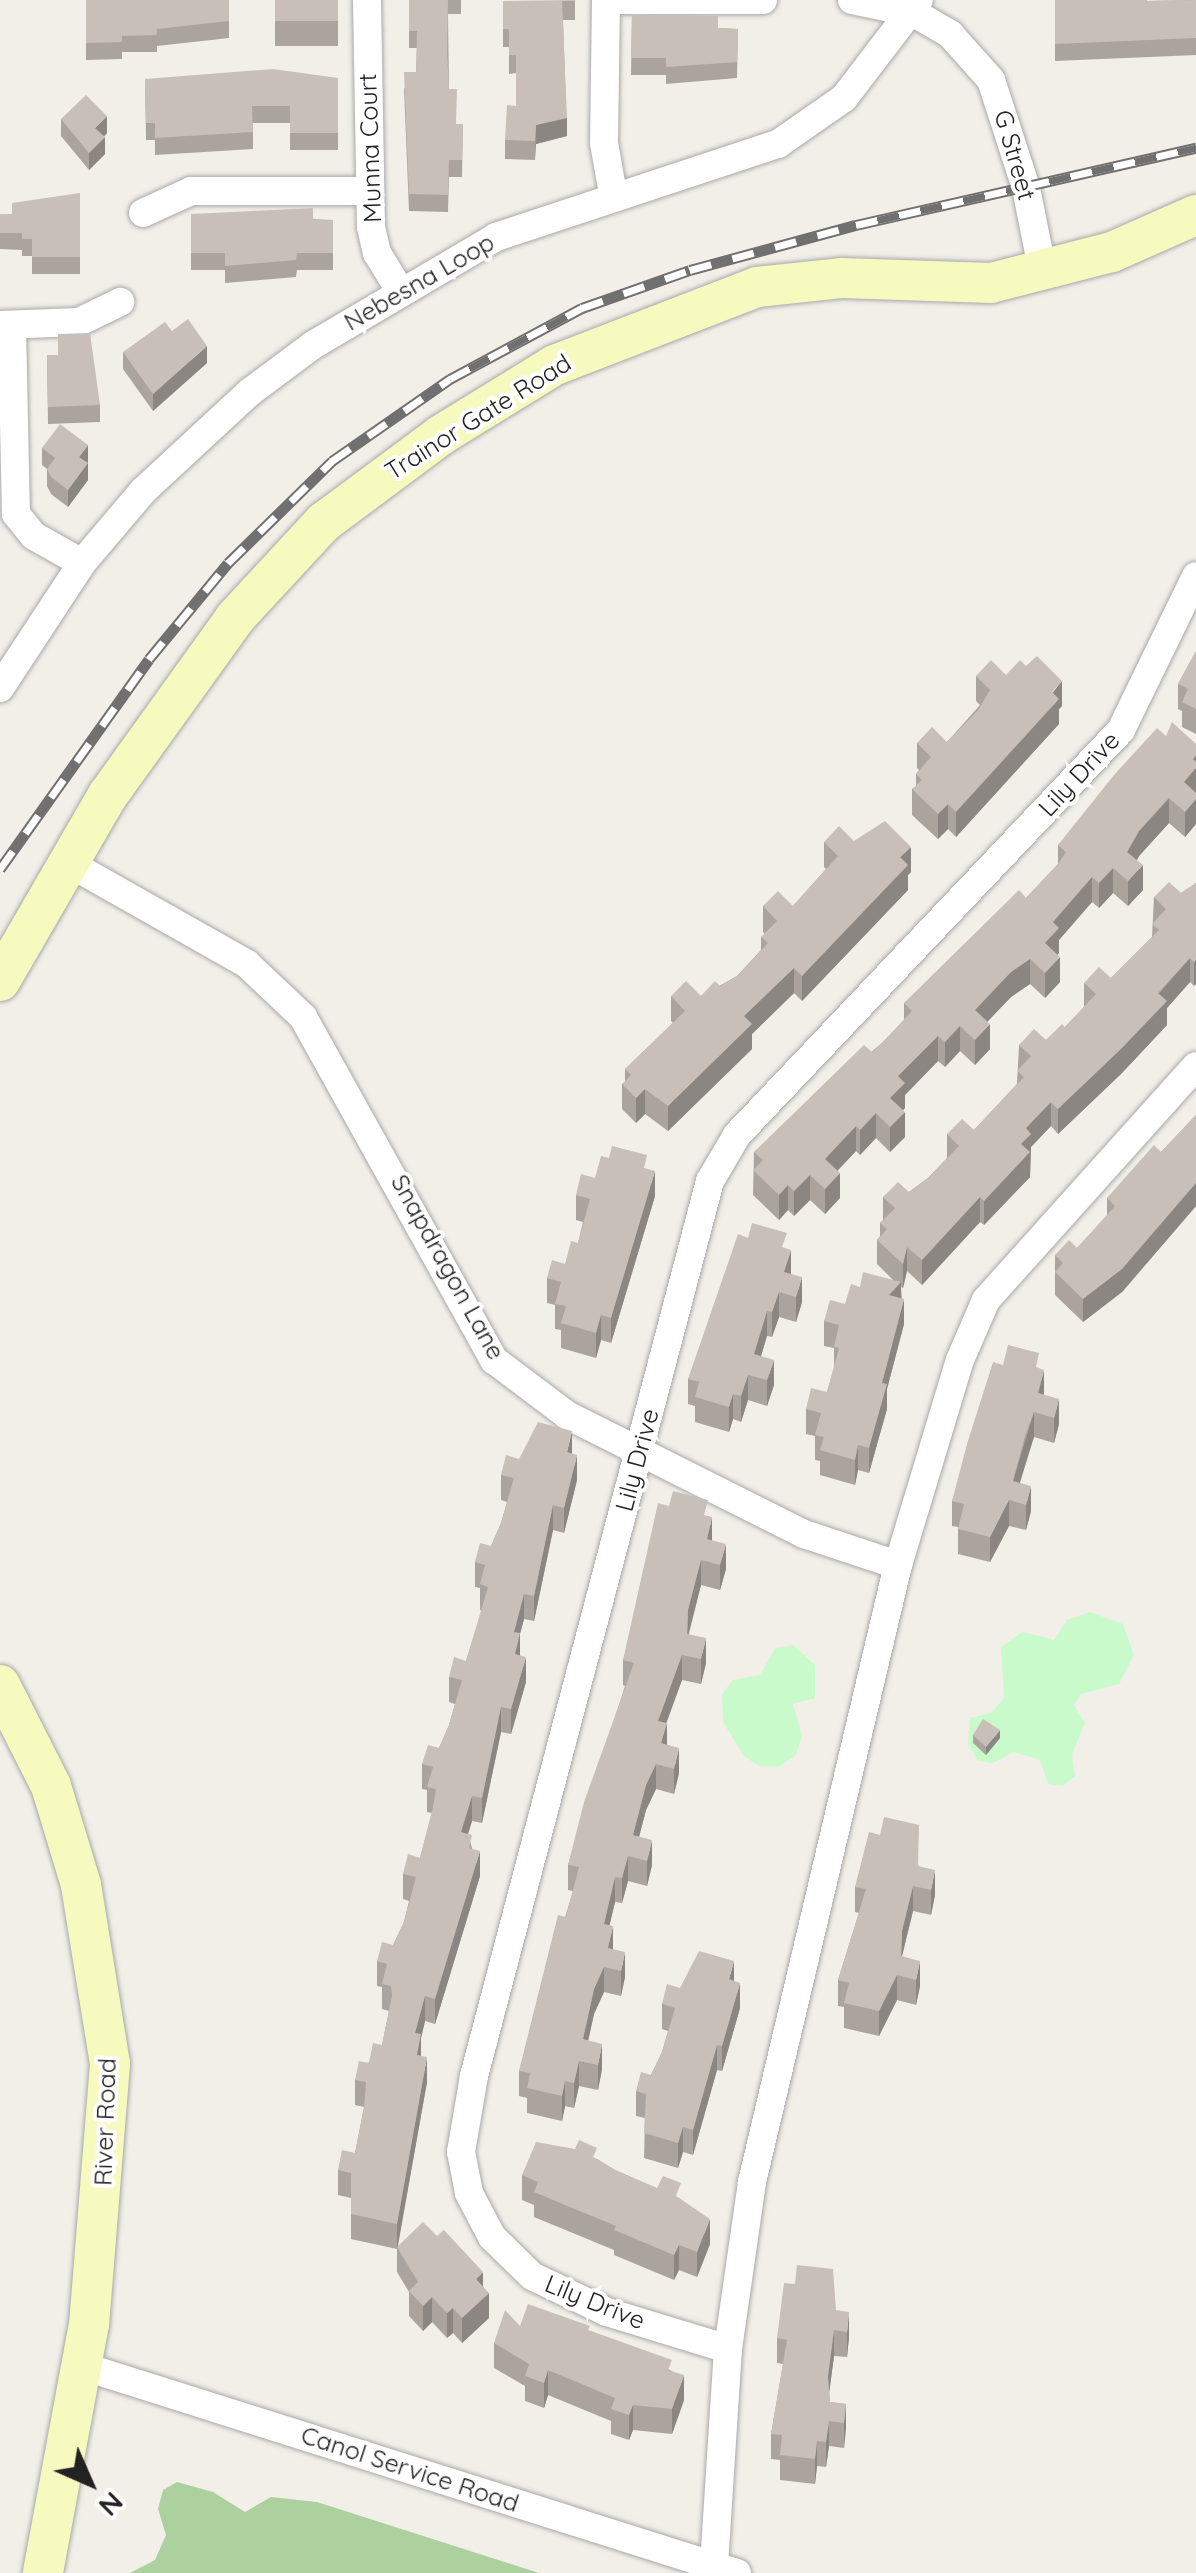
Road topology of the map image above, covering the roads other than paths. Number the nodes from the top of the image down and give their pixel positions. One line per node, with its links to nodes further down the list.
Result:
1 (367, 0): 6 (street, Munna Court)
2 (606, 0): 3 (street); 7 (street)
3 (762, 0)
4 (852, 0): 5 (street)
5 (917, 6): 7 (street, Nebesna Loop); 10 (street, G Street)
6 (368, 191): 8 (street); 11 (street, Munna Court)
7 (613, 194): 11 (street, Nebesna Loop)
8 (143, 212)
9 (1196, 215): 10 (main road, Trainor Gate Road)
10 (1043, 274): 17 (main road, Trainor Gate Road)
11 (399, 289): 14 (street, Nebesna Loop)
12 (120, 302): 13 (street)
13 (6, 326): 14 (street)
14 (82, 563): 16 (street, Nebesna Loop)
15 (1196, 576): 22 (street, Lily Drive)
16 (0, 688)
17 (121, 784): 18 (main road, Trainor Gate Road); 19 (main road, Trainor Gate Road)
18 (80, 870): 20 (main road, Trainor Gate Road); 22 (street, Snapdragon Lane)
19 (0, 982)
20 (0, 1012)
21 (1196, 1066): 23 (street)
22 (640, 1448): 23 (street, Snapdragon Lane); 25 (street, Lily Drive)
23 (898, 1565): 25 (street)
24 (0, 1685): 26 (main road, River Road)
25 (728, 2349): 27 (street)
26 (82, 2366): 27 (street, Canol Service Road); 28 (main road, River Road)
27 (726, 2569)
28 (42, 2573)

